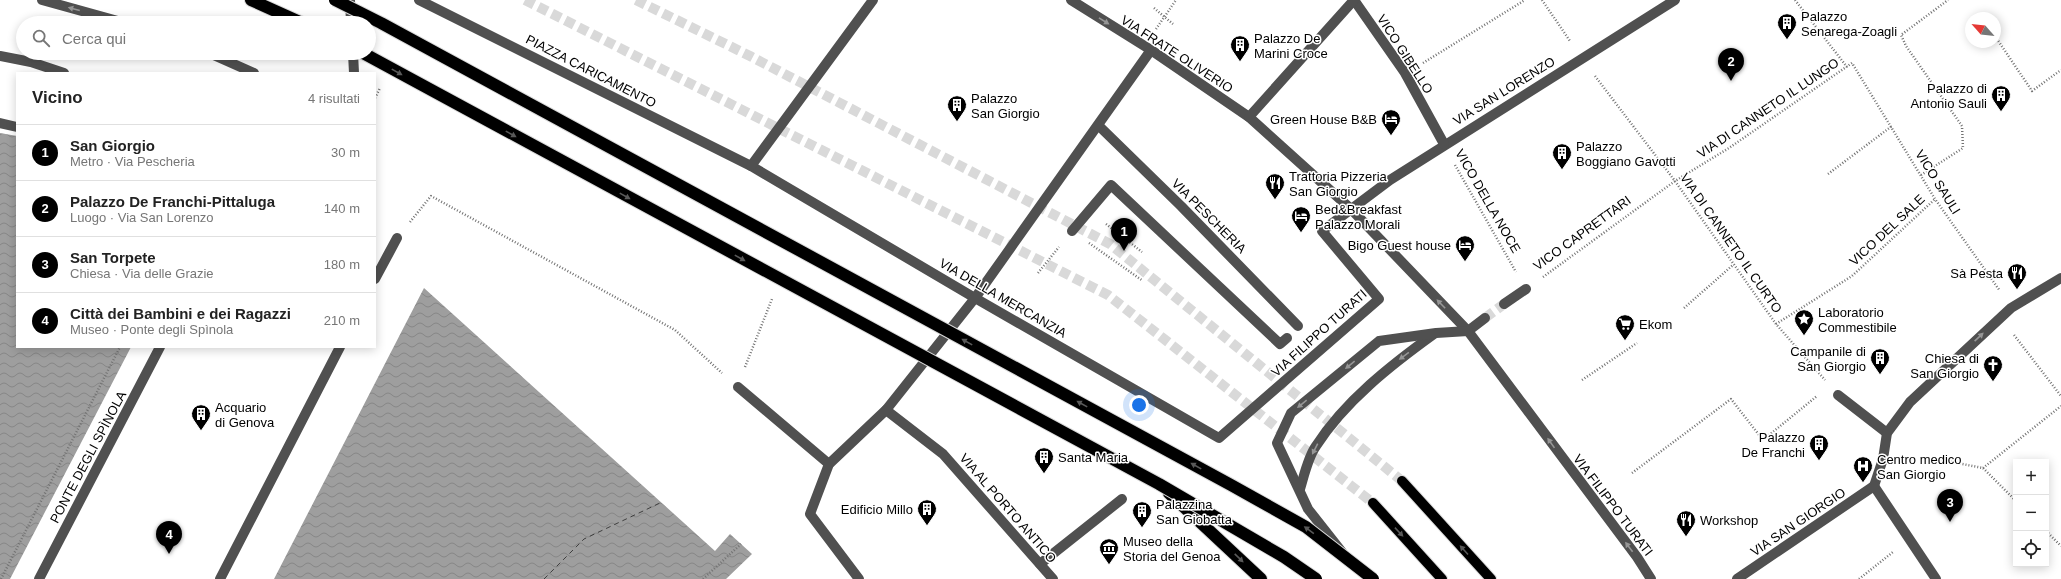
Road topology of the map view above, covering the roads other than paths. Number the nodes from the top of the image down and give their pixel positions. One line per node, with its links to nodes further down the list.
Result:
1 (42, 0): 10 (street, one-way to 1)
2 (251, 0): 11 (highway)
3 (335, 0): 13 (highway, one-way to 3, bridge)
4 (350, 0): 12 (street)
5 (419, 0): 30 (street, PIAZZA CARICAMENTO)
6 (873, 0): 30 (street)
7 (1070, 0): 15 (street, VIA FRATE OLIVERIO, one-way to 15)
8 (1354, 0): 25 (street); 29 (street, VICO GIBELLO)
9 (1675, 0): 29 (street, VIA SAN LORENZO)
10 (100, 16)
11 (286, 16)
12 (351, 16)
13 (367, 16)
14 (376, 20): 67 (highway, one-way to 14, bridge)
15 (1151, 50): 25 (street, VIA FRATE OLIVERIO); 27 (street)
16 (0, 56): 17 (street)
17 (16, 59)
18 (20, 60): 22 (street)
19 (225, 60): 23 (street)
20 (353, 60): 24 (street)
21 (376, 60): 54 (highway, one-way to 54, bridge)
22 (61, 72)
23 (252, 72)
24 (354, 72)
25 (1249, 117): 32 (street, VIA FRATE OLIVERIO)
26 (0, 123): 28 (street)
27 (1098, 126): 38 (street); 41 (street, VIA PESCHERIA)
28 (16, 127)
29 (1444, 144): 32 (street, VIA SAN LORENZO)
30 (751, 166): 31 (street, PIAZZA CARICAMENTO)
31 (774, 181): 38 (street, VIA DELLA MERCANZIA)
32 (1351, 209): 42 (street, VIA FILIPPO TURATI, one-way to 32); 51 (street, VIA FILIPPO TURATI)
33 (1072, 231): 44 (street)
34 (397, 238): 35 (street)
35 (376, 273)
36 (2061, 278): 50 (street, one-way to 36)
37 (1526, 289): 39 (street)
38 (975, 298): 49 (street); 51 (street, VIA DELLA MERCANZIA)
39 (1504, 304)
40 (1485, 318): 42 (street)
41 (1298, 326)
42 (1468, 331): 43 (street); 70 (street, VIA FILIPPO TURATI, one-way to 42)
43 (1436, 333): 56 (street, one-way to 56); 56 (street, one-way to 56)
44 (1287, 338)
45 (159, 348): 60 (street, PONTE DEGLI SPÌNOLA)
46 (339, 348): 61 (street)
47 (738, 387): 52 (street)
48 (1838, 395): 50 (street)
49 (886, 410): 52 (street); 59 (street, VIA AL PORTO ANTICO)
50 (1887, 433): 55 (street)
51 (1219, 438)
52 (829, 464): 62 (street)
53 (1402, 481): 69 (main road, one-way to 53)
54 (1159, 484): 64 (highway, one-way to 64, bridge); 65 (highway, bridge)
55 (1874, 486): 71 (street, VIA SAN GIORGIO); 72 (street)
56 (1300, 489): 66 (street)
57 (1122, 499): 59 (street)
58 (1373, 503): 68 (main road, one-way to 68)
59 (1040, 564): 63 (street, VIA AL PORTO ANTICO)
60 (39, 579)
61 (220, 579)
62 (859, 579)
63 (1053, 579)
64 (1261, 579)
65 (1316, 579)
66 (1363, 579)
67 (1373, 579)
68 (1442, 579)
69 (1491, 579)
70 (1651, 579)
71 (1737, 579)
72 (1936, 579)

